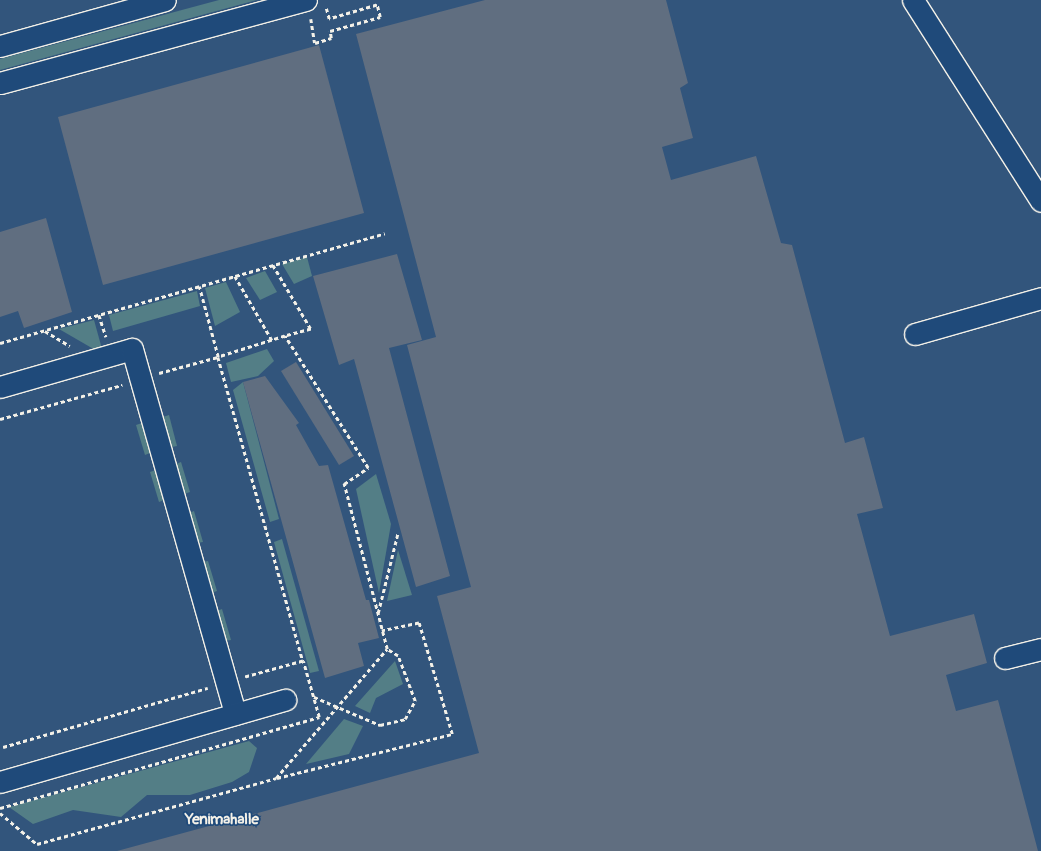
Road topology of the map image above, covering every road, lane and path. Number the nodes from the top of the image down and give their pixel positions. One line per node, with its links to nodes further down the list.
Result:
1 (165, 0): 5 (street)
2 (913, 0): 7 (street)
3 (308, 6): 4 (path); 6 (street)
4 (326, 8)
5 (0, 46)
6 (0, 83)
7 (1041, 201)
8 (385, 233): 9 (path)
9 (273, 265): 10 (path); 16 (path)
10 (235, 276): 11 (path); 17 (path)
11 (199, 286): 13 (path); 21 (path)
12 (1041, 298): 15 (street)
13 (100, 315): 14 (path); 18 (path)
14 (45, 330): 19 (path); 20 (path)
15 (914, 334)
16 (285, 336): 17 (path); 27 (path)
17 (272, 340): 21 (path)
18 (108, 342)
19 (0, 343)
20 (76, 349)
21 (218, 357): 22 (path); 32 (path)
22 (156, 374)
23 (130, 382): 25 (path)
24 (3, 385): 37 (street)
25 (0, 419)
26 (398, 532): 27 (path)
27 (378, 614): 28 (path)
28 (382, 631): 29 (path); 39 (path)
29 (387, 649): 36 (path); 36 (path)
30 (1041, 649): 31 (street)
31 (1006, 658)
32 (241, 678)
33 (216, 685): 38 (path)
34 (313, 697): 36 (path)
35 (285, 700): 37 (street)
36 (338, 707): 39 (path)
37 (235, 714): 40 (street)
38 (3, 746)
39 (276, 778): 41 (path)
40 (1, 779)
41 (0, 813)

